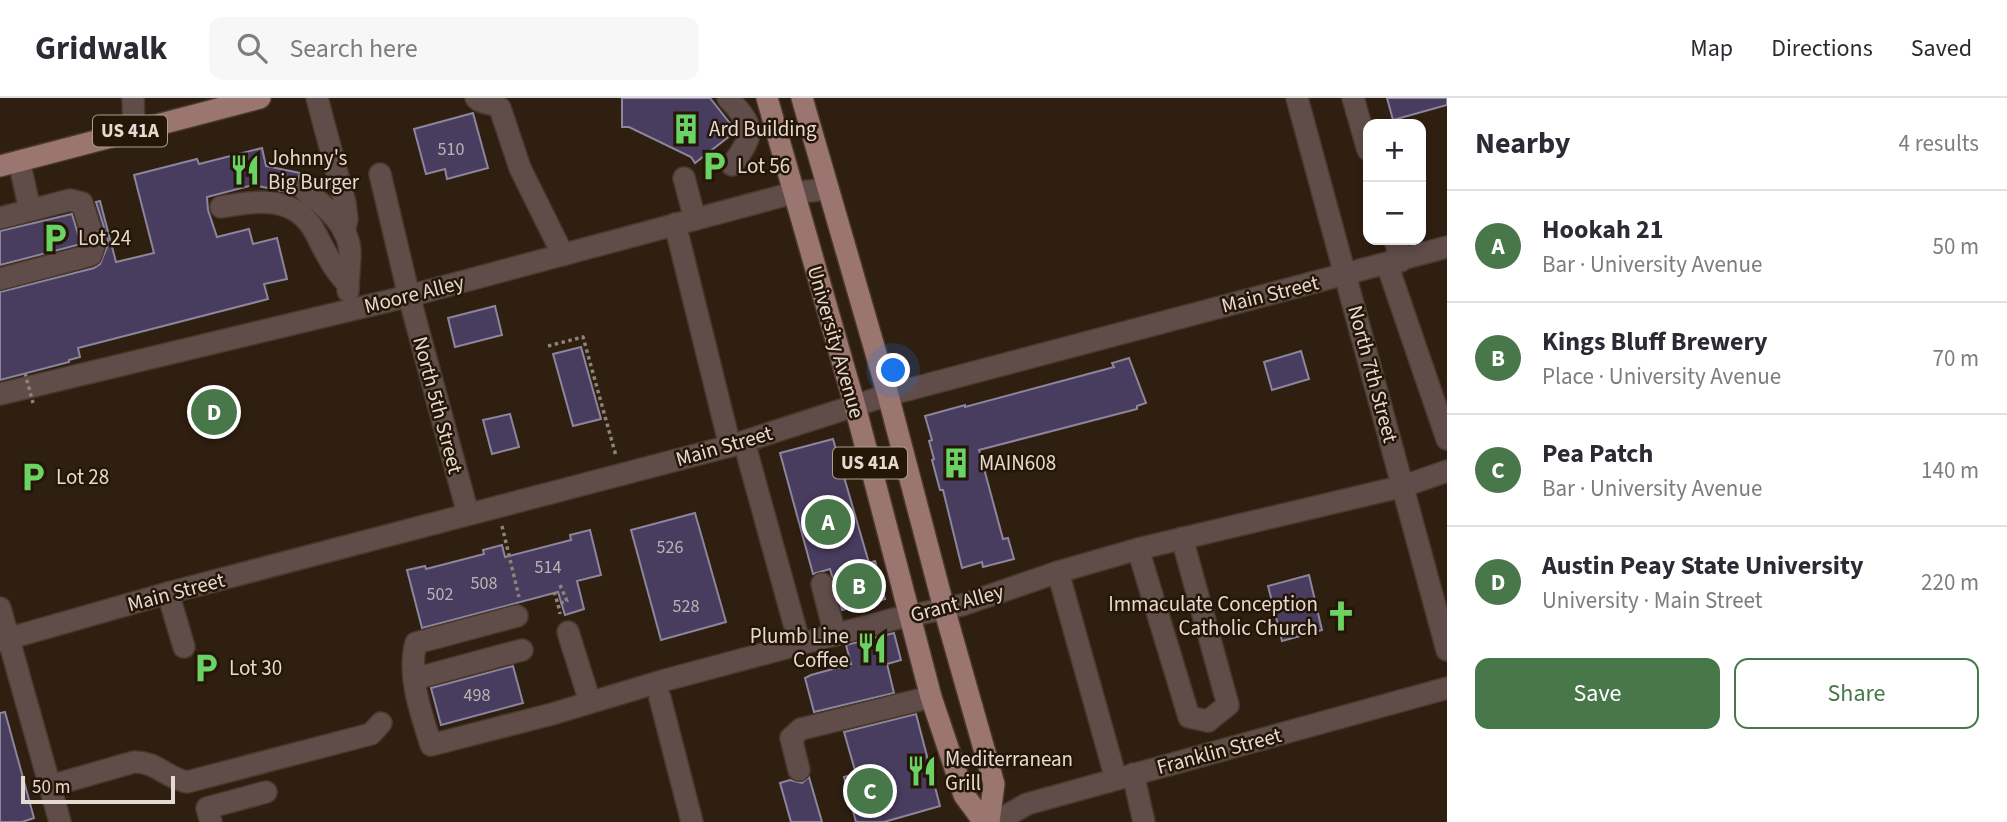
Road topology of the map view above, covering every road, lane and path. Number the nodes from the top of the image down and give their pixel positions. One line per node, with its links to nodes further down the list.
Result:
1 (133, 98): 10 (street)
2 (260, 98): 10 (main road, US 41A)
3 (317, 98): 23 (street)
4 (476, 98): 26 (street)
5 (728, 98): 13 (street)
6 (767, 98): 18 (main road, University Avenue / US 41A)
7 (802, 98): 16 (main road, University Avenue / US 41A)
8 (1297, 98): 28 (street, North 7th Street)
9 (1353, 98): 11 (street)
10 (134, 130): 12 (main road, US 41A)
11 (1363, 133)
12 (10, 163): 20 (street)
13 (732, 165)
14 (380, 174): 31 (street, North 5th Street)
15 (684, 178): 22 (street)
16 (827, 189): 18 (street, Moore Alley); 36 (main road, University Avenue / US 41A)
17 (305, 191): 23 (street)
18 (793, 193): 22 (street, Moore Alley); 38 (main road, University Avenue / US 41A)
19 (221, 207): 30 (street)
20 (30, 210): 21 (street); 29 (street)
21 (0, 218)
22 (685, 221): 26 (street, Moore Alley); 40 (street)
23 (344, 232): 30 (street)
24 (1395, 245): 27 (street)
25 (1447, 247): 27 (street, Main Street)
26 (564, 255): 31 (street, Moore Alley)
27 (1394, 262): 28 (street, Main Street); 39 (street)
28 (1346, 275): 36 (street, Main Street); 43 (street, North 7th Street)
29 (0, 279)
30 (348, 285): 32 (street)
31 (409, 296): 32 (street, Moore Alley); 44 (street, North 5th Street)
32 (348, 311): 35 (street, Moore Alley)
33 (548, 346): 41 (path)
34 (25, 373): 37 (path, bridge)
35 (0, 394)
36 (888, 395): 38 (street, Main Street); 55 (main road, University Avenue / US 41A)
37 (33, 402)
38 (855, 406): 40 (street, Main Street); 57 (main road, University Avenue / US 41A)
39 (1447, 439)
40 (737, 444): 44 (street, Main Street); 61 (street)
41 (617, 458)
42 (1447, 471): 43 (street, Grant Alley)
43 (1404, 486): 46 (street, Grant Alley); 64 (street, North 7th Street)
44 (468, 514): 52 (street, Main Street)
45 (501, 524): 56 (path)
46 (1182, 538): 47 (street, Grant Alley); 70 (street)
47 (1138, 549): 48 (street, Grant Alley); 70 (street)
48 (1058, 572): 55 (street, Grant Alley); 74 (street)
49 (822, 583): 59 (street)
50 (560, 584): 53 (path)
51 (554, 592): 53 (path)
52 (168, 593): 60 (street, Main Street); 62 (street)
53 (558, 604): 58 (path)
54 (0, 608): 60 (street)
55 (944, 608): 57 (street, Grant Alley); 80 (main road, University Avenue / US 41A)
56 (517, 616): 65 (street)
57 (910, 616): 59 (street, Grant Alley); 67 (main road, University Avenue / US 41A)
58 (564, 623): 69 (street)
59 (835, 635): 61 (street, Grant Alley)
60 (5, 640): 75 (street)
61 (800, 645): 69 (street, Grant Alley)
62 (184, 647)
63 (522, 650): 65 (street)
64 (1447, 650)
65 (414, 679): 69 (street, Grant Alley)
66 (1447, 688): 72 (street, Franklin Street)
67 (932, 696): 73 (street); 80 (main road, University Avenue / US 41A)
68 (660, 698): 79 (street)
69 (590, 702)
70 (1208, 721): 72 (street)
71 (381, 723): 75 (street)
72 (1216, 751): 74 (street, Franklin Street)
73 (799, 770)
74 (1125, 777): 81 (street, Franklin Street); 82 (street)
75 (50, 786): 77 (street)
76 (266, 792): 78 (street)
77 (60, 822)
78 (211, 822)
79 (692, 822)
80 (986, 822)
81 (996, 822)
82 (1144, 822)

